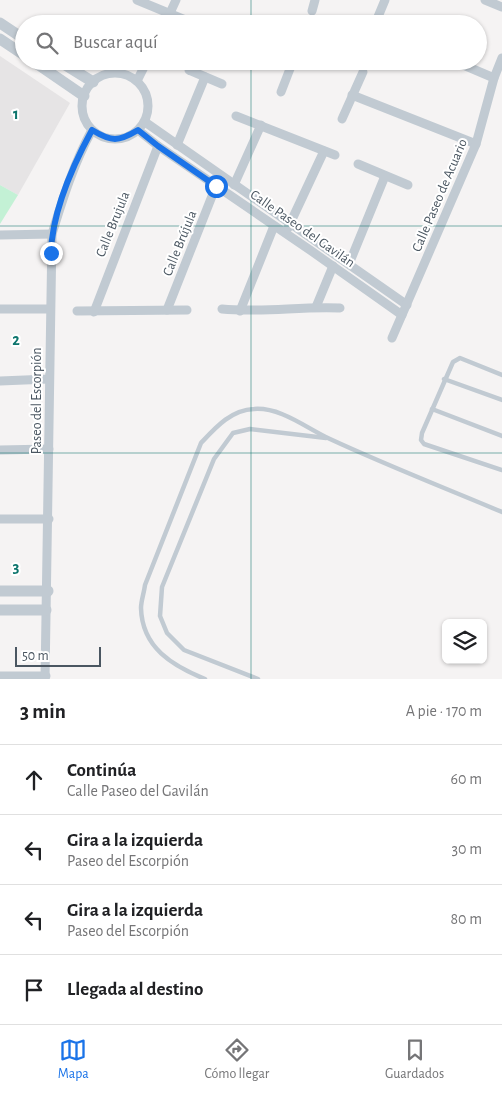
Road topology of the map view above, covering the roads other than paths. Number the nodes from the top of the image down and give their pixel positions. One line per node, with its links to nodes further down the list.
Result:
1 (137, 0): 6 (street)
2 (176, 0): 6 (street)
3 (385, 0): 7 (street)
4 (485, 0): 5 (street)
5 (502, 7)
6 (170, 14)
7 (379, 15)
8 (0, 23): 9 (street)
9 (15, 33)
10 (0, 39): 11 (street)
11 (15, 49)
12 (502, 58): 21 (street, Calle Paseo de Acuario)
13 (46, 70): 27 (street)
14 (74, 70): 23 (street)
15 (142, 70): 22 (street)
16 (188, 70): 20 (street)
17 (288, 70): 25 (street)
18 (475, 70): 21 (street)
19 (363, 72): 26 (street)
20 (205, 77): 24 (street); 35 (street)
21 (494, 78): 34 (street, Calle Paseo de Acuario)
22 (137, 81): 23 (street); 30 (street)
23 (93, 82): 27 (street)
24 (222, 84)
25 (281, 92)
26 (352, 95): 29 (street); 34 (street)
27 (84, 96): 32 (street)
28 (236, 116): 31 (street)
29 (342, 119)
30 (145, 122): 33 (street); 35 (street, Calle Paseo del Gavilán)
31 (261, 125): 37 (street); 41 (street)
32 (92, 130): 33 (street); 47 (street, Paseo del Escorpión)
33 (138, 130): 36 (street, Calle Paseo del Gavilán)
34 (476, 144): 51 (street, Calle Paseo de Acuario)
35 (178, 145): 41 (street, Calle Paseo del Gavilán)
36 (158, 146): 43 (street, Calle Paseo del Gavilán); 61 (street, Calle Brujula)
37 (324, 151): 38 (street); 44 (street)
38 (335, 155)
39 (358, 164): 40 (street)
40 (385, 176): 42 (street); 49 (street)
41 (234, 185): 44 (street, Calle Paseo del Gavilán)
42 (408, 185)
43 (216, 186): 45 (street, Calle Paseo del Gavilán); 57 (street, Calle Brújula)
44 (291, 223): 46 (street); 49 (street, Calle Paseo del Gavilán)
45 (274, 226): 46 (street, Calle Paseo del Gavilán); 60 (street)
46 (285, 233): 50 (street, Calle Paseo del Gavilán)
47 (52, 234): 48 (street); 55 (street, Paseo del Escorpión)
48 (0, 235)
49 (349, 264): 51 (street, Calle Paseo del Gavilán)
50 (333, 266): 52 (street); 62 (street, Calle Paseo del Gavilán)
51 (407, 304): 62 (street, Calle Paseo de Acuario)
52 (316, 307): 53 (street); 60 (street)
53 (340, 308)
54 (0, 309): 55 (street)
55 (50, 309): 65 (street, Paseo del Escorpión)
56 (222, 309): 60 (street)
57 (167, 310): 58 (street); 61 (street)
58 (187, 310)
59 (77, 311): 61 (street)
60 (240, 311)
61 (94, 312)
62 (402, 315): 63 (street, Calle Paseo de Acuario)
63 (392, 338)
64 (502, 375): 66 (lane)
65 (49, 379): 67 (street); 72 (street, Paseo del Escorpión)
66 (444, 379): 68 (lane); 69 (lane)
67 (0, 381)
68 (502, 400)
69 (432, 410): 70 (lane); 74 (lane)
70 (502, 436)
71 (330, 439): 75 (lane); 84 (lane); 85 (lane)
72 (49, 449): 73 (street); 77 (street, Paseo del Escorpión)
73 (0, 450)
74 (502, 470)
75 (502, 512)
76 (0, 519): 77 (street)
77 (49, 519): 79 (street, Paseo del Escorpión)
78 (0, 591): 79 (street)
79 (48, 591): 81 (street, Paseo del Escorpión)
80 (0, 610): 81 (street)
81 (46, 610): 83 (street, Paseo del Escorpión)
82 (0, 676): 83 (street)
83 (45, 678)
84 (205, 679)
85 (258, 679)

